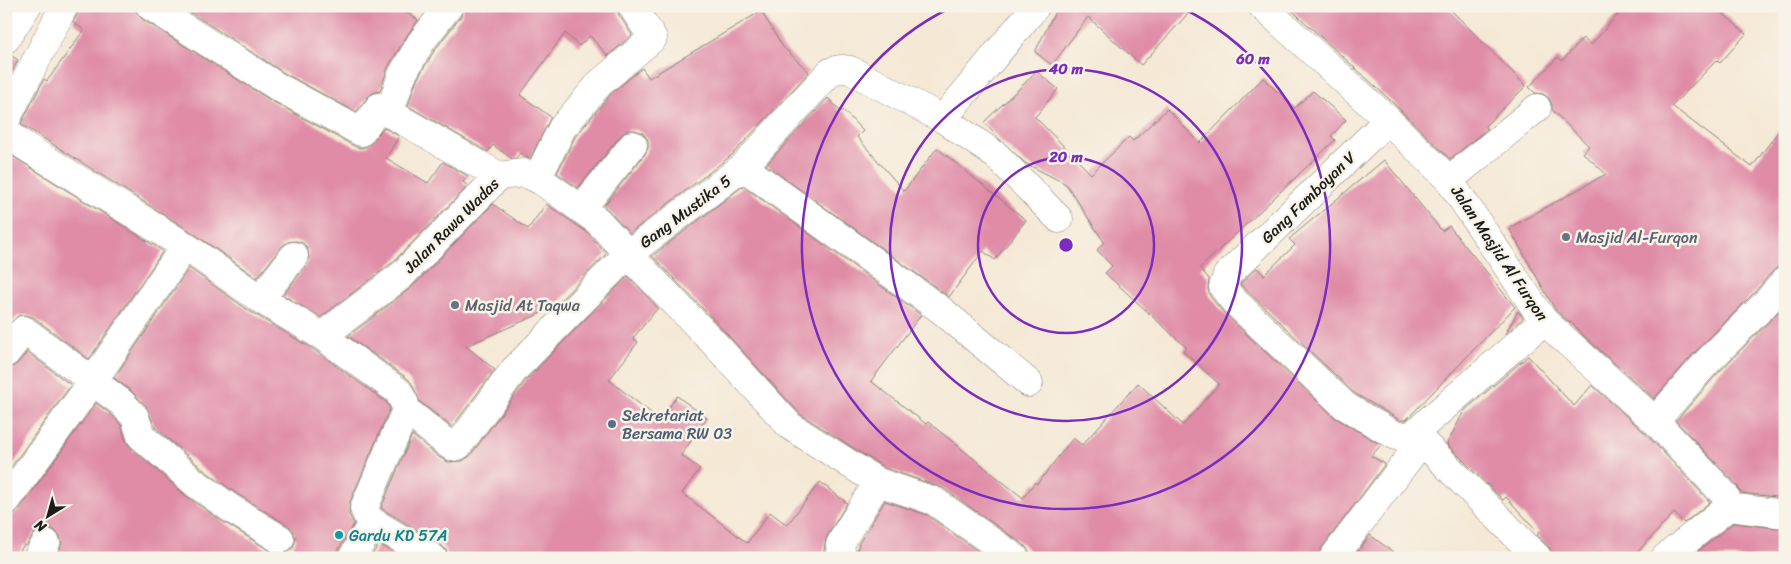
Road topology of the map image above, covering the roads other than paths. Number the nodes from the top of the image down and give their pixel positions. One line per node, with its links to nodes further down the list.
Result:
1 (26, 6): 8 (street)
2 (64, 6): 11 (street)
3 (449, 6): 10 (street)
4 (632, 6): 18 (street)
5 (1036, 6): 12 (street)
6 (1262, 6): 13 (street, Jalan Masjid Al Furqon)
7 (156, 8): 10 (street)
8 (6, 39)
9 (1537, 108): 19 (street)
10 (389, 114): 17 (street)
11 (6, 119)
12 (943, 119): 16 (street, Gang Mustika 5); 21 (street, Gang Mustika 5)
13 (1388, 120): 19 (street, Jalan Masjid Al Furqon); 34 (street, Gang Famboyan V)
14 (6, 132): 22 (street)
15 (633, 144): 20 (street)
16 (743, 167): 23 (street, Gang Mustika 5); 31 (street)
17 (499, 176): 18 (street, Jalan Rawa Wadas); 28 (street, Jalan Rawa Wadas)
18 (537, 178): 20 (street, Jalan Rawa Wadas)
19 (1450, 180): 27 (street, Jalan Masjid Al Furqon)
20 (581, 210): 23 (street, Jalan Rawa Wadas)
21 (1059, 219)
22 (185, 246): 26 (street); 30 (street)
23 (628, 254): 32 (street, Gang Mustika 5); 35 (street, Jalan Rawa Wadas)
24 (294, 256): 26 (street)
25 (1785, 281): 33 (street)
26 (260, 299): 28 (street)
27 (1544, 320): 33 (street, Jalan Masjid Al Furqon); 34 (street)
28 (322, 336): 32 (street)
29 (6, 353): 30 (street)
30 (93, 381): 36 (street); 40 (street)
31 (1029, 383)
32 (406, 410): 39 (street)
33 (1655, 421): 37 (street, Jalan Masjid Al Furqon)
34 (1417, 438): 45 (street); 46 (street)
35 (878, 482): 43 (street); 44 (street, Jalan Rawa Wadas)
36 (6, 501)
37 (1728, 507): 38 (street); 47 (street)
38 (1785, 514)
39 (373, 522): 41 (street); 42 (street)
40 (280, 539)
41 (352, 558)
42 (433, 558)
43 (838, 558)
44 (1016, 558)
45 (1333, 558)
46 (1538, 558)
47 (1665, 558)

